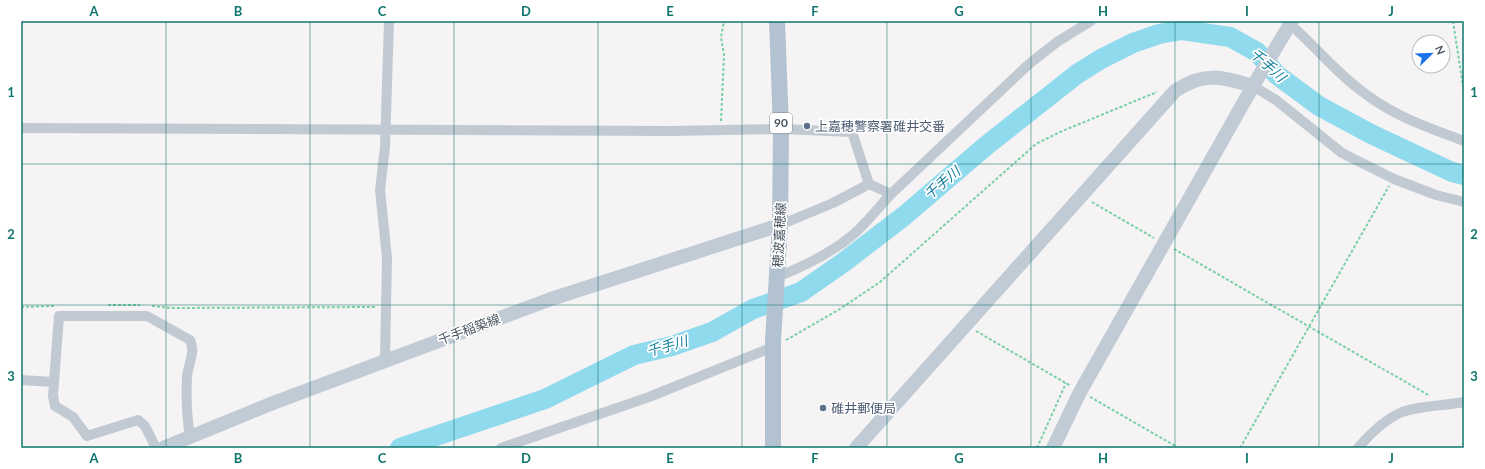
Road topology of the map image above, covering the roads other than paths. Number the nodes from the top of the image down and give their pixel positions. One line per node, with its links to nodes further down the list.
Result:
1 (389, 21): 8 (street)
2 (777, 21): 7 (main road, 穂波嘉穂線 / 90)
3 (1091, 21): 11 (street)
4 (1289, 25): 5 (street); 9 (street)
5 (1253, 86): 12 (street); 26 (street); 27 (street)
6 (21, 128): 8 (street)
7 (781, 128): 8 (street); 10 (street); 13 (main road, 穂波嘉穂線 / 90)
8 (386, 129): 16 (street)
9 (1464, 141)
10 (869, 184): 11 (street); 13 (street)
11 (891, 194): 14 (street)
12 (1464, 202)
13 (780, 225): 14 (main road, 穂波嘉穂線 / 90); 16 (street, 千手稲築線)
14 (776, 279): 15 (main road, 穂波嘉穂線 / 90)
15 (773, 344): 21 (street); 25 (main road, 穂波嘉穂線 / 90)
16 (385, 360): 20 (street, 千手稲築線)
17 (21, 380): 18 (street)
18 (54, 382): 20 (street); 22 (street)
19 (1464, 402): 28 (street)
20 (190, 437): 23 (street, 千手稲築線)
21 (525, 444): 24 (street)
22 (156, 448)
23 (163, 448)
24 (501, 448)
25 (773, 448)
26 (856, 448)
27 (1053, 448)
28 (1358, 448)

